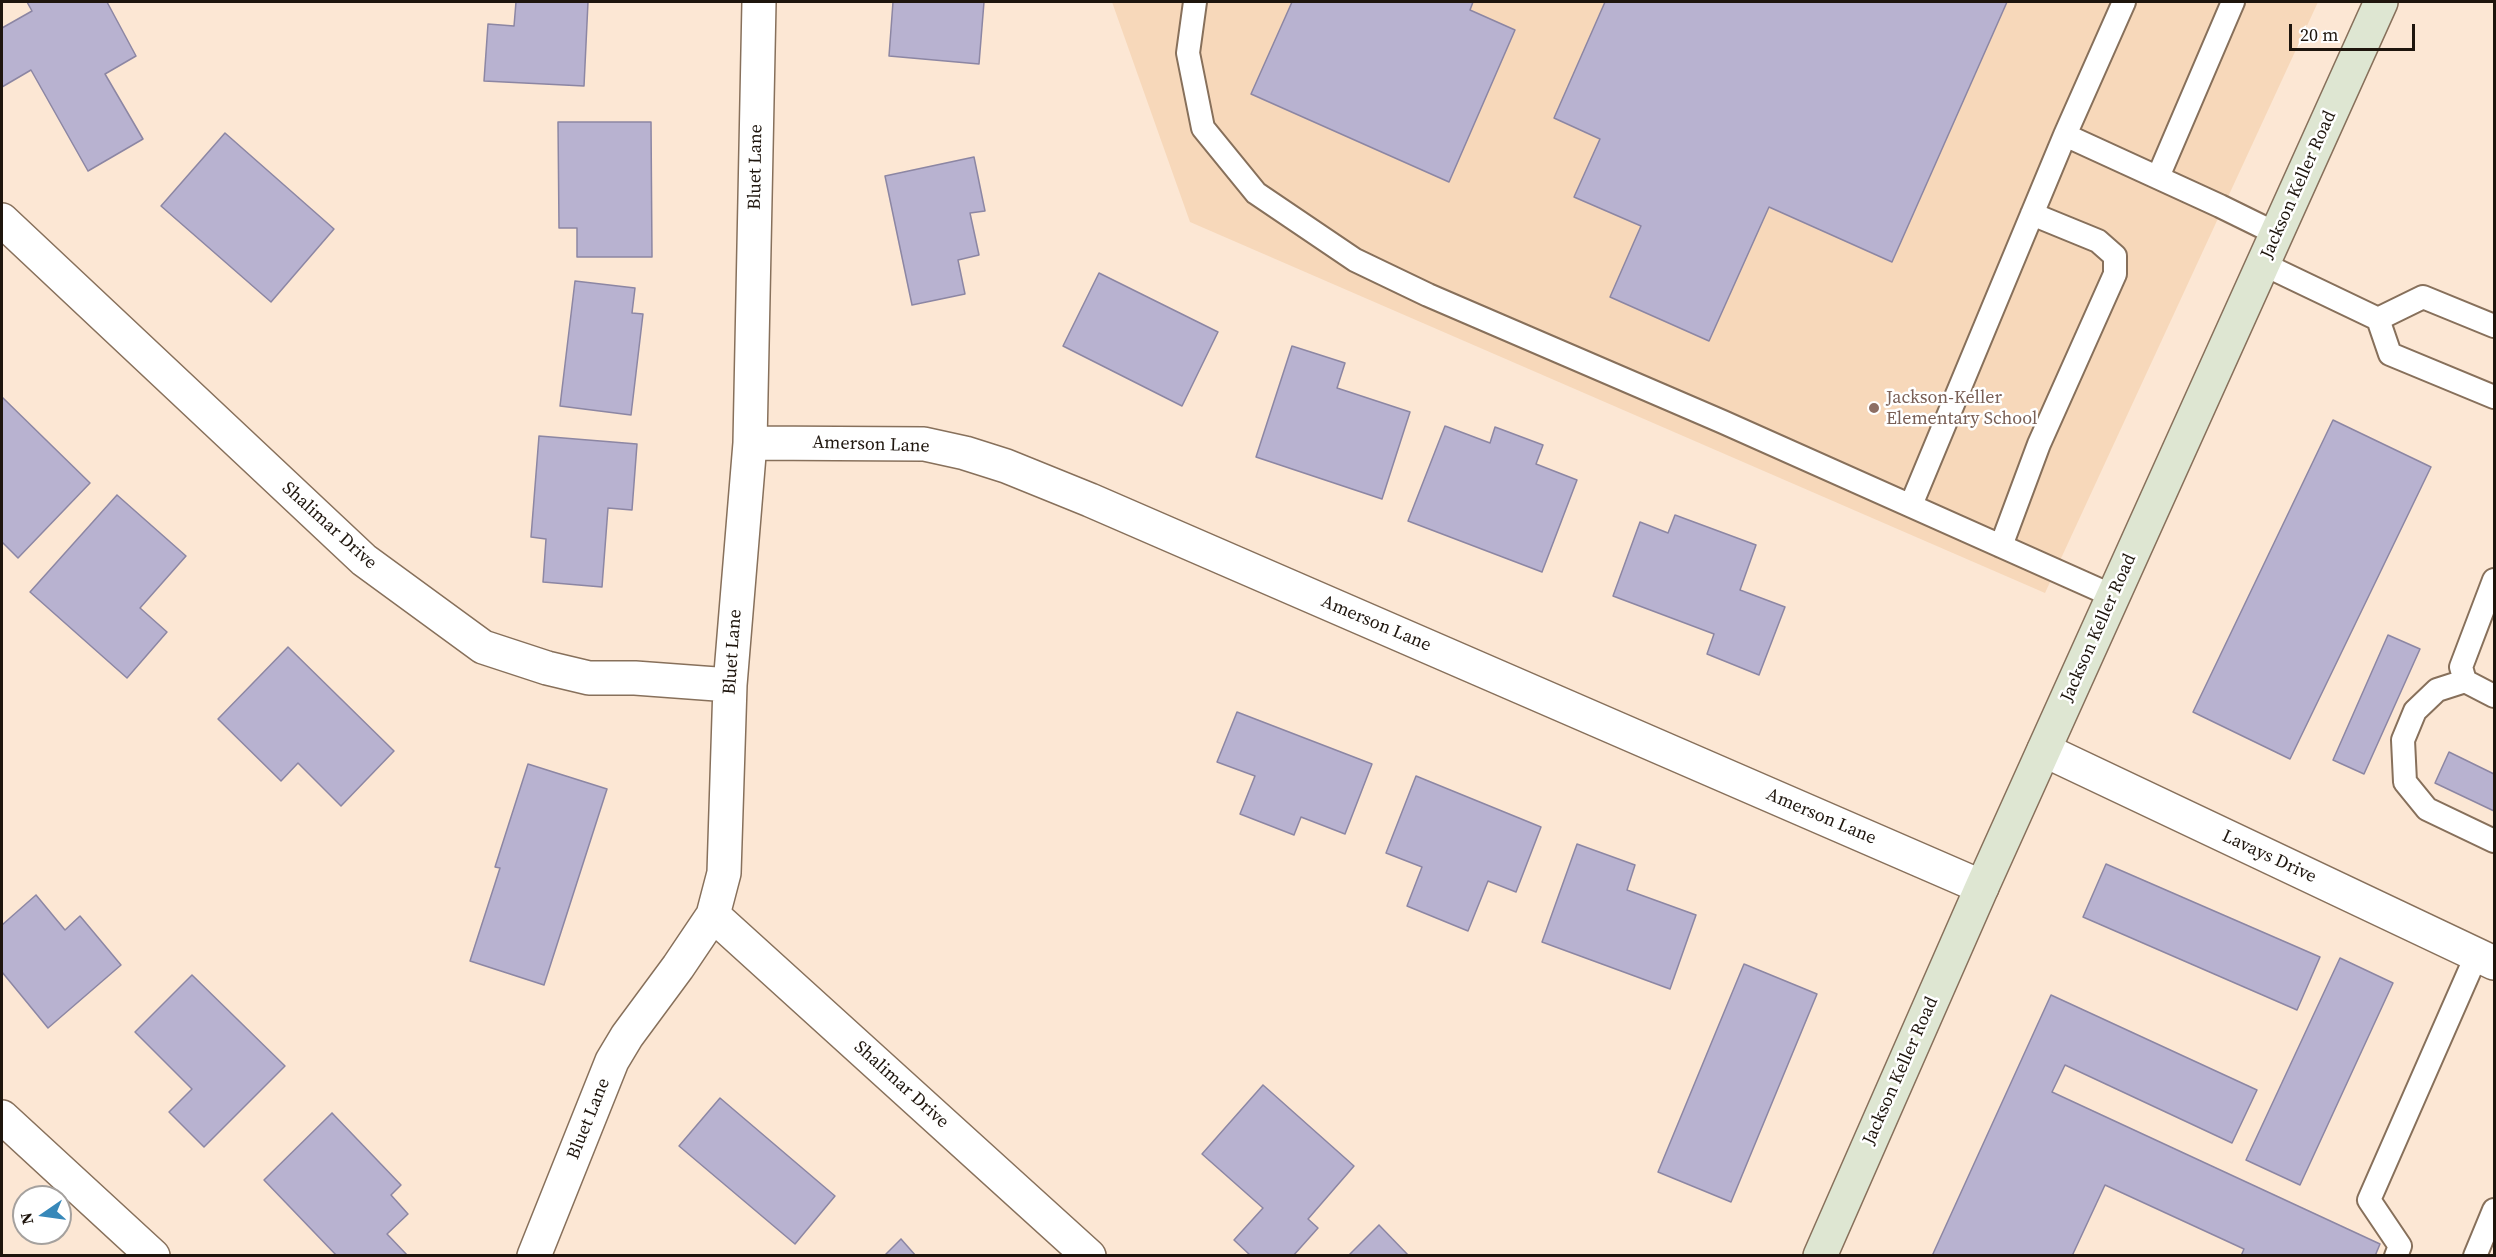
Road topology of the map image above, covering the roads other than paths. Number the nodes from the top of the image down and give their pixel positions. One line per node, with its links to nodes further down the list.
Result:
1 (759, 2): 15 (street, Bluet Lane)
2 (1195, 2): 16 (lane)
3 (2124, 2): 6 (lane)
4 (2233, 2): 7 (lane)
5 (2381, 2): 10 (main road, Jackson Keller Road)
6 (2065, 135): 7 (lane); 8 (lane)
7 (2158, 177): 10 (lane)
8 (2032, 214): 16 (lane); 17 (lane)
9 (2, 220): 21 (street, Shalimar Drive)
10 (2277, 234): 11 (main road, Jackson Keller Road)
11 (2263, 264): 12 (lane); 19 (main road, Jackson Keller Road)
12 (2378, 320): 13 (lane); 14 (lane)
13 (2494, 326)
14 (2494, 398)
15 (750, 443): 21 (street, Bluet Lane); 25 (street, Amerson Lane)
16 (1911, 505): 17 (lane)
17 (2001, 546): 19 (lane)
18 (2494, 580): 20 (lane)
19 (2114, 596): 23 (main road, Jackson Keller Road)
20 (2465, 681): 22 (lane); 24 (lane)
21 (730, 685): 26 (street, Bluet Lane)
22 (2494, 696)
23 (2044, 750): 25 (main road, Jackson Keller Road); 27 (street, Lavays Drive)
24 (2494, 841)
25 (1982, 887): 33 (main road, Jackson Keller Road)
26 (713, 915): 31 (street, Bluet Lane); 32 (street, Shalimar Drive)
27 (2486, 959): 34 (lane)
28 (2, 1117): 30 (street)
29 (2494, 1210): 35 (lane)
30 (153, 1256)
31 (534, 1256)
32 (1089, 1256)
33 (1820, 1256)
34 (2396, 1256)
35 (2475, 1256)

